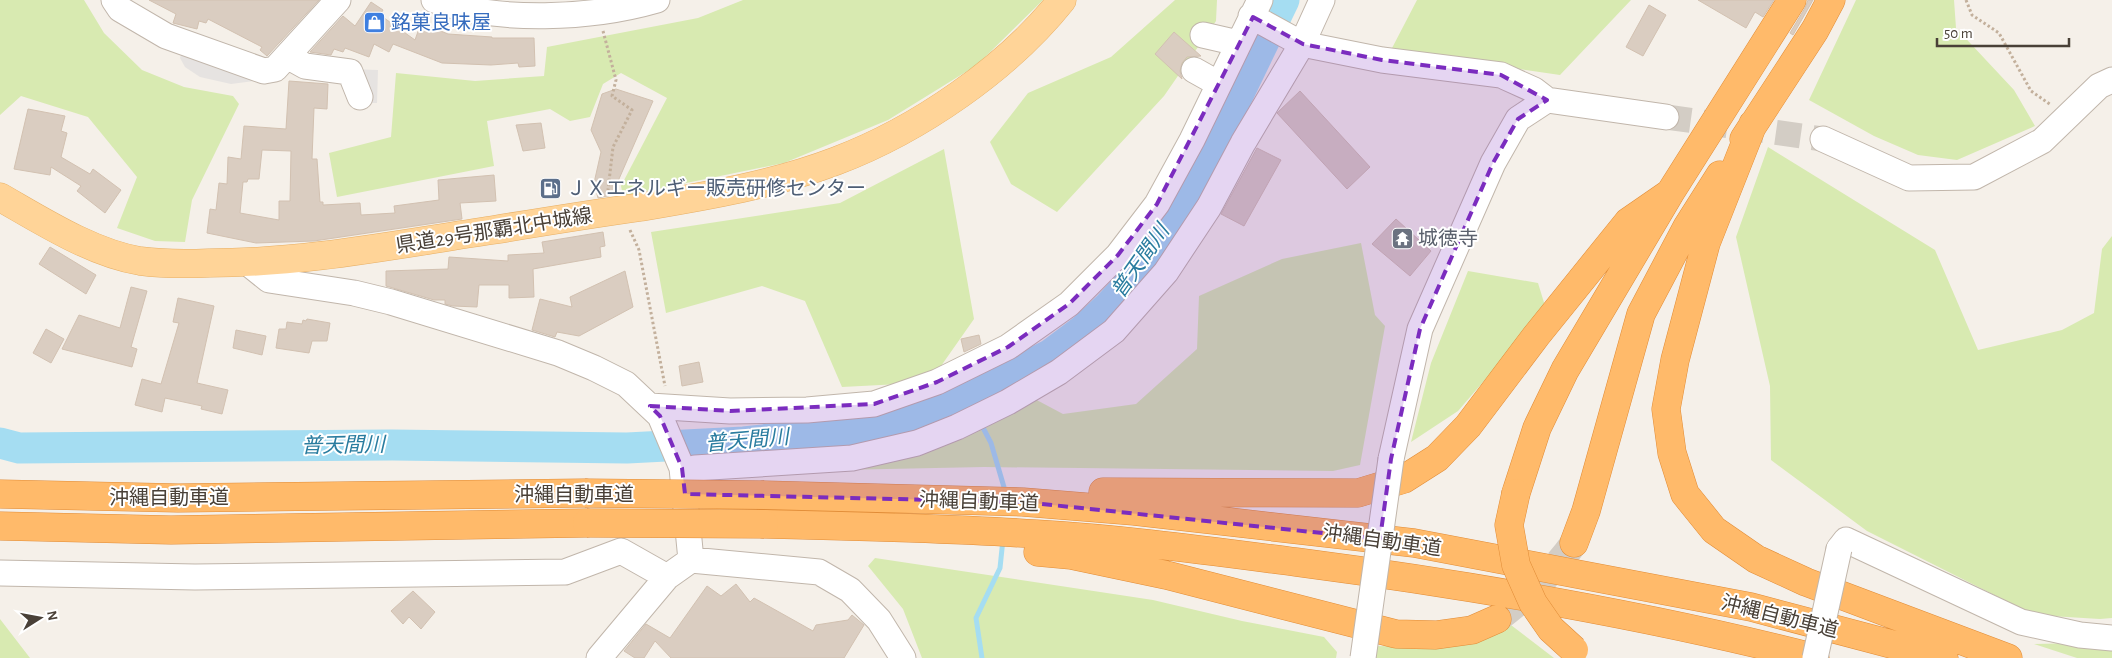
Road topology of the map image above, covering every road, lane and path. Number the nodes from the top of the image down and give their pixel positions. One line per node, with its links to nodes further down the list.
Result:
1 (114, 0): 15 (street)
2 (338, 0): 15 (street)
3 (434, 0): 11 (street)
4 (656, 0): 11 (street)
5 (1062, 0): 29 (main road, 県道29号那覇北中城線)
6 (1322, 0): 14 (street)
7 (1792, 0): 25 (highway)
8 (1831, 0): 23 (highway)
9 (1966, 0): 22 (path)
10 (1255, 11): 13 (street); 14 (street)
11 (587, 13): 27 (path)
12 (1203, 35): 13 (street)
13 (1238, 43): 18 (street)
14 (1302, 43): 20 (street); 32 (street)
15 (287, 56): 19 (street)
16 (1194, 70): 18 (street)
17 (2112, 80): 22 (street)
18 (1219, 84): 31 (street)
19 (360, 98)
20 (1547, 100): 21 (street); 46 (street, bridge)
21 (1666, 117)
22 (2068, 117): 24 (street)
23 (1753, 124): 37 (highway); 49 (highway)
24 (1823, 139)
25 (1670, 193): 34 (highway); 43 (highway, bridge)
26 (0, 197): 29 (main road, 県道29号那覇北中城線)
27 (607, 199)
28 (631, 230): 30 (path)
29 (249, 264): 31 (street)
30 (666, 387)
31 (655, 411): 32 (street)
32 (682, 470): 38 (street)
33 (0, 494): 34 (highway, 沖縄自動車道, bridge)
34 (1023, 502): 48 (highway, 沖縄自動車道)
35 (0, 526): 36 (highway, 沖縄自動車道, bridge)
36 (896, 527): 41 (highway); 47 (highway, 沖縄自動車道)
37 (1574, 543)
38 (691, 560): 40 (street); 45 (street)
39 (0, 573): 40 (street)
40 (667, 577): 44 (street)
41 (1497, 619)
42 (2112, 638): 47 (street, bridge)
43 (1582, 654)
44 (599, 658)
45 (903, 658)
46 (1363, 658)
47 (1815, 658)
48 (1944, 658)
49 (2008, 658)

